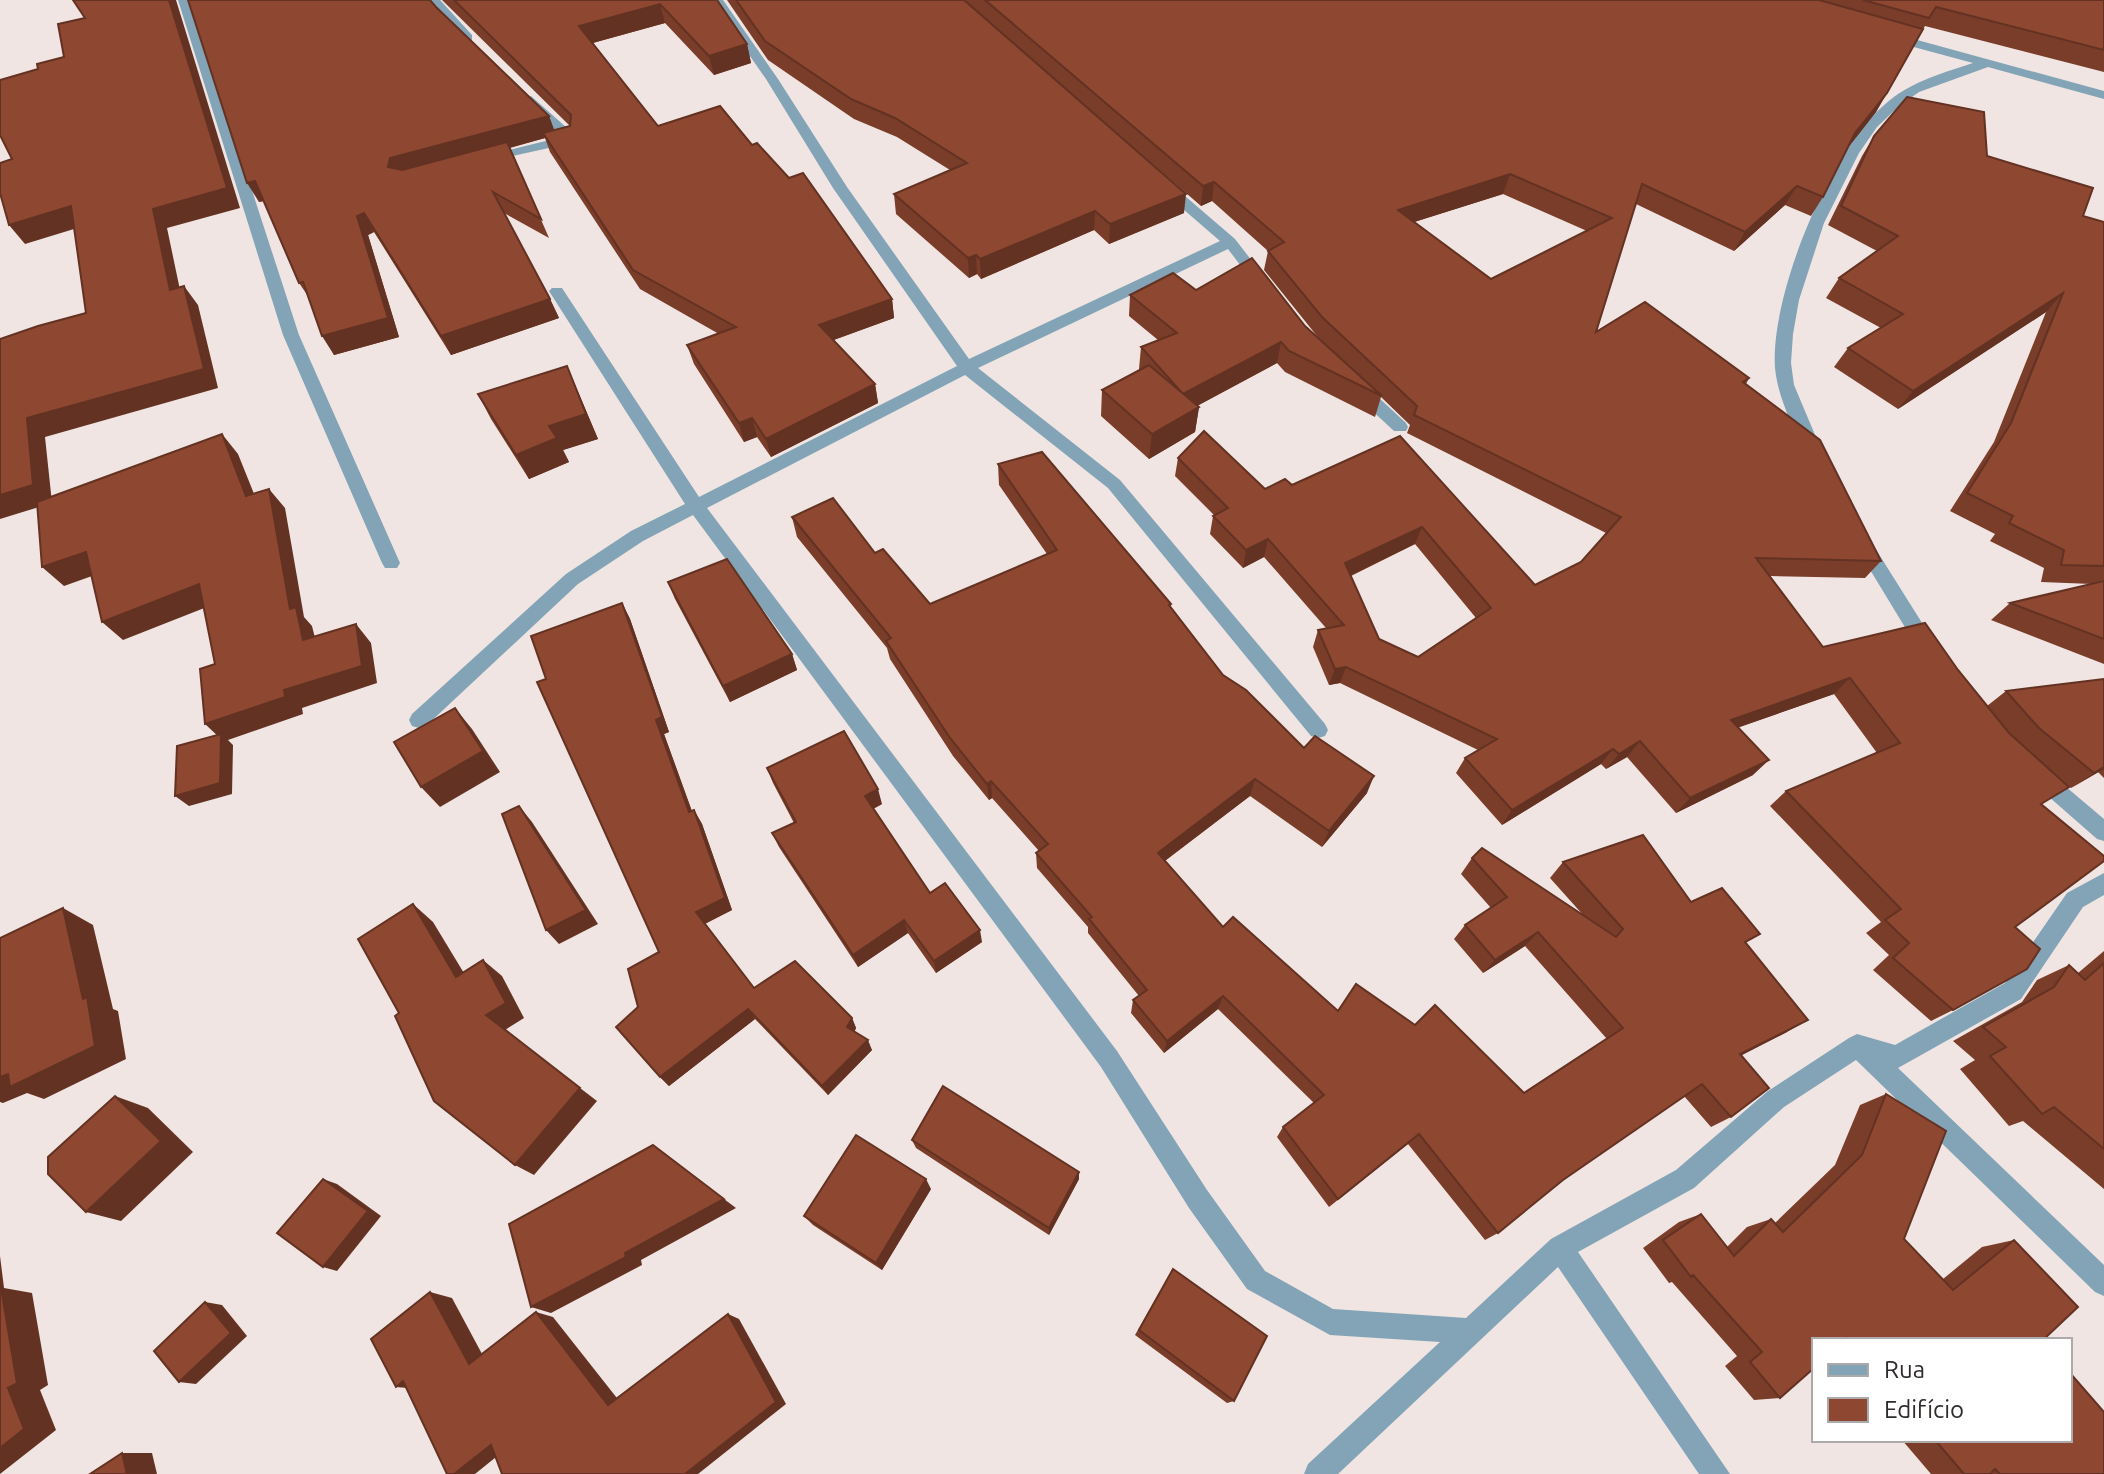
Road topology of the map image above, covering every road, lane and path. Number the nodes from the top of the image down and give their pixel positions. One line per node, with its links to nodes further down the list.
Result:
1 (184, 0): 20 (street)
2 (433, 0): 5 (street)
3 (717, 0): 14 (street)
4 (1878, 33): 6 (street)
5 (483, 53)
6 (1988, 63): 8 (street); 17 (street)
7 (516, 85): 9 (street)
8 (2104, 95)
9 (466, 166)
10 (1158, 180): 11 (street)
11 (1230, 242): 13 (street); 14 (street)
12 (557, 291): 18 (street)
13 (1275, 300)
14 (967, 368): 18 (street); 23 (street)
15 (1343, 374): 16 (street)
16 (1400, 427)
17 (1822, 467)
18 (697, 508): 22 (street); 30 (street)
19 (1857, 532): 21 (street)
20 (391, 563)
21 (1933, 656)
22 (419, 720)
23 (1318, 730)
24 (2023, 763): 25 (street)
25 (2104, 832)
26 (2104, 883): 27 (street)
27 (1857, 1046): 28 (street); 29 (street)
28 (1560, 1248): 30 (street); 32 (street)
29 (2104, 1283)
30 (1470, 1331): 31 (street)
31 (1318, 1474)
32 (1716, 1474)

